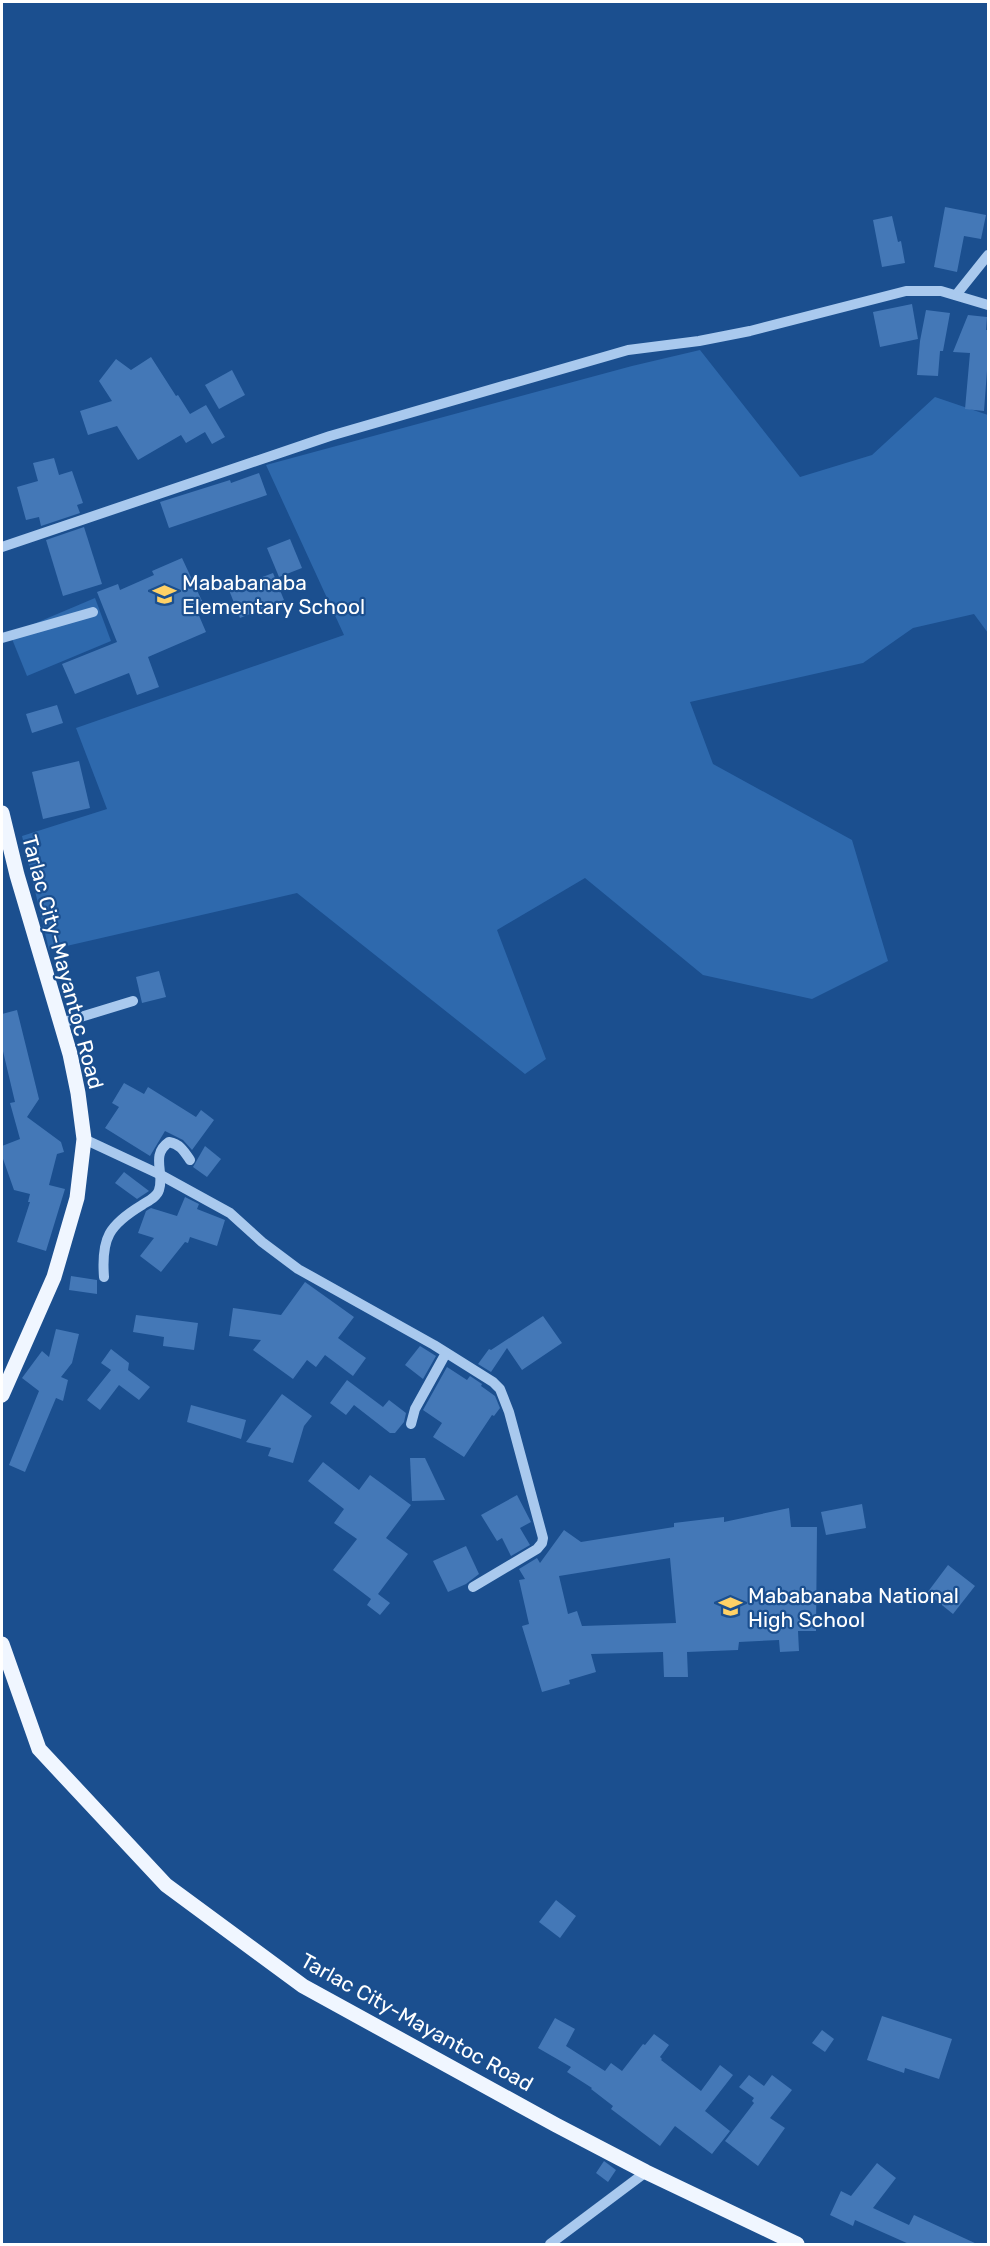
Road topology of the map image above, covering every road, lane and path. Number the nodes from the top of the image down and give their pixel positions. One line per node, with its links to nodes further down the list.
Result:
1 (988, 255): 2 (street)
2 (956, 295): 3 (street); 4 (street)
3 (988, 305)
4 (2, 547)
5 (93, 612): 6 (street)
6 (2, 638)
7 (2, 813): 9 (main road, Tarlac City-Mayantoc Road)
8 (133, 1001): 9 (street)
9 (61, 1023): 10 (main road, Tarlac City-Mayantoc Road)
10 (84, 1139): 12 (street); 15 (main road, Tarlac City-Mayantoc Road)
11 (189, 1160): 12 (street)
12 (159, 1174): 13 (street); 14 (street)
13 (104, 1277)
14 (446, 1353): 16 (street); 17 (street)
15 (2, 1395)
16 (411, 1424)
17 (473, 1587)
18 (2, 1644): 19 (main road, Tarlac City-Mayantoc Road)
19 (646, 2172): 20 (street); 21 (main road, Tarlac City-Mayantoc Road)
20 (550, 2244)
21 (797, 2244)

